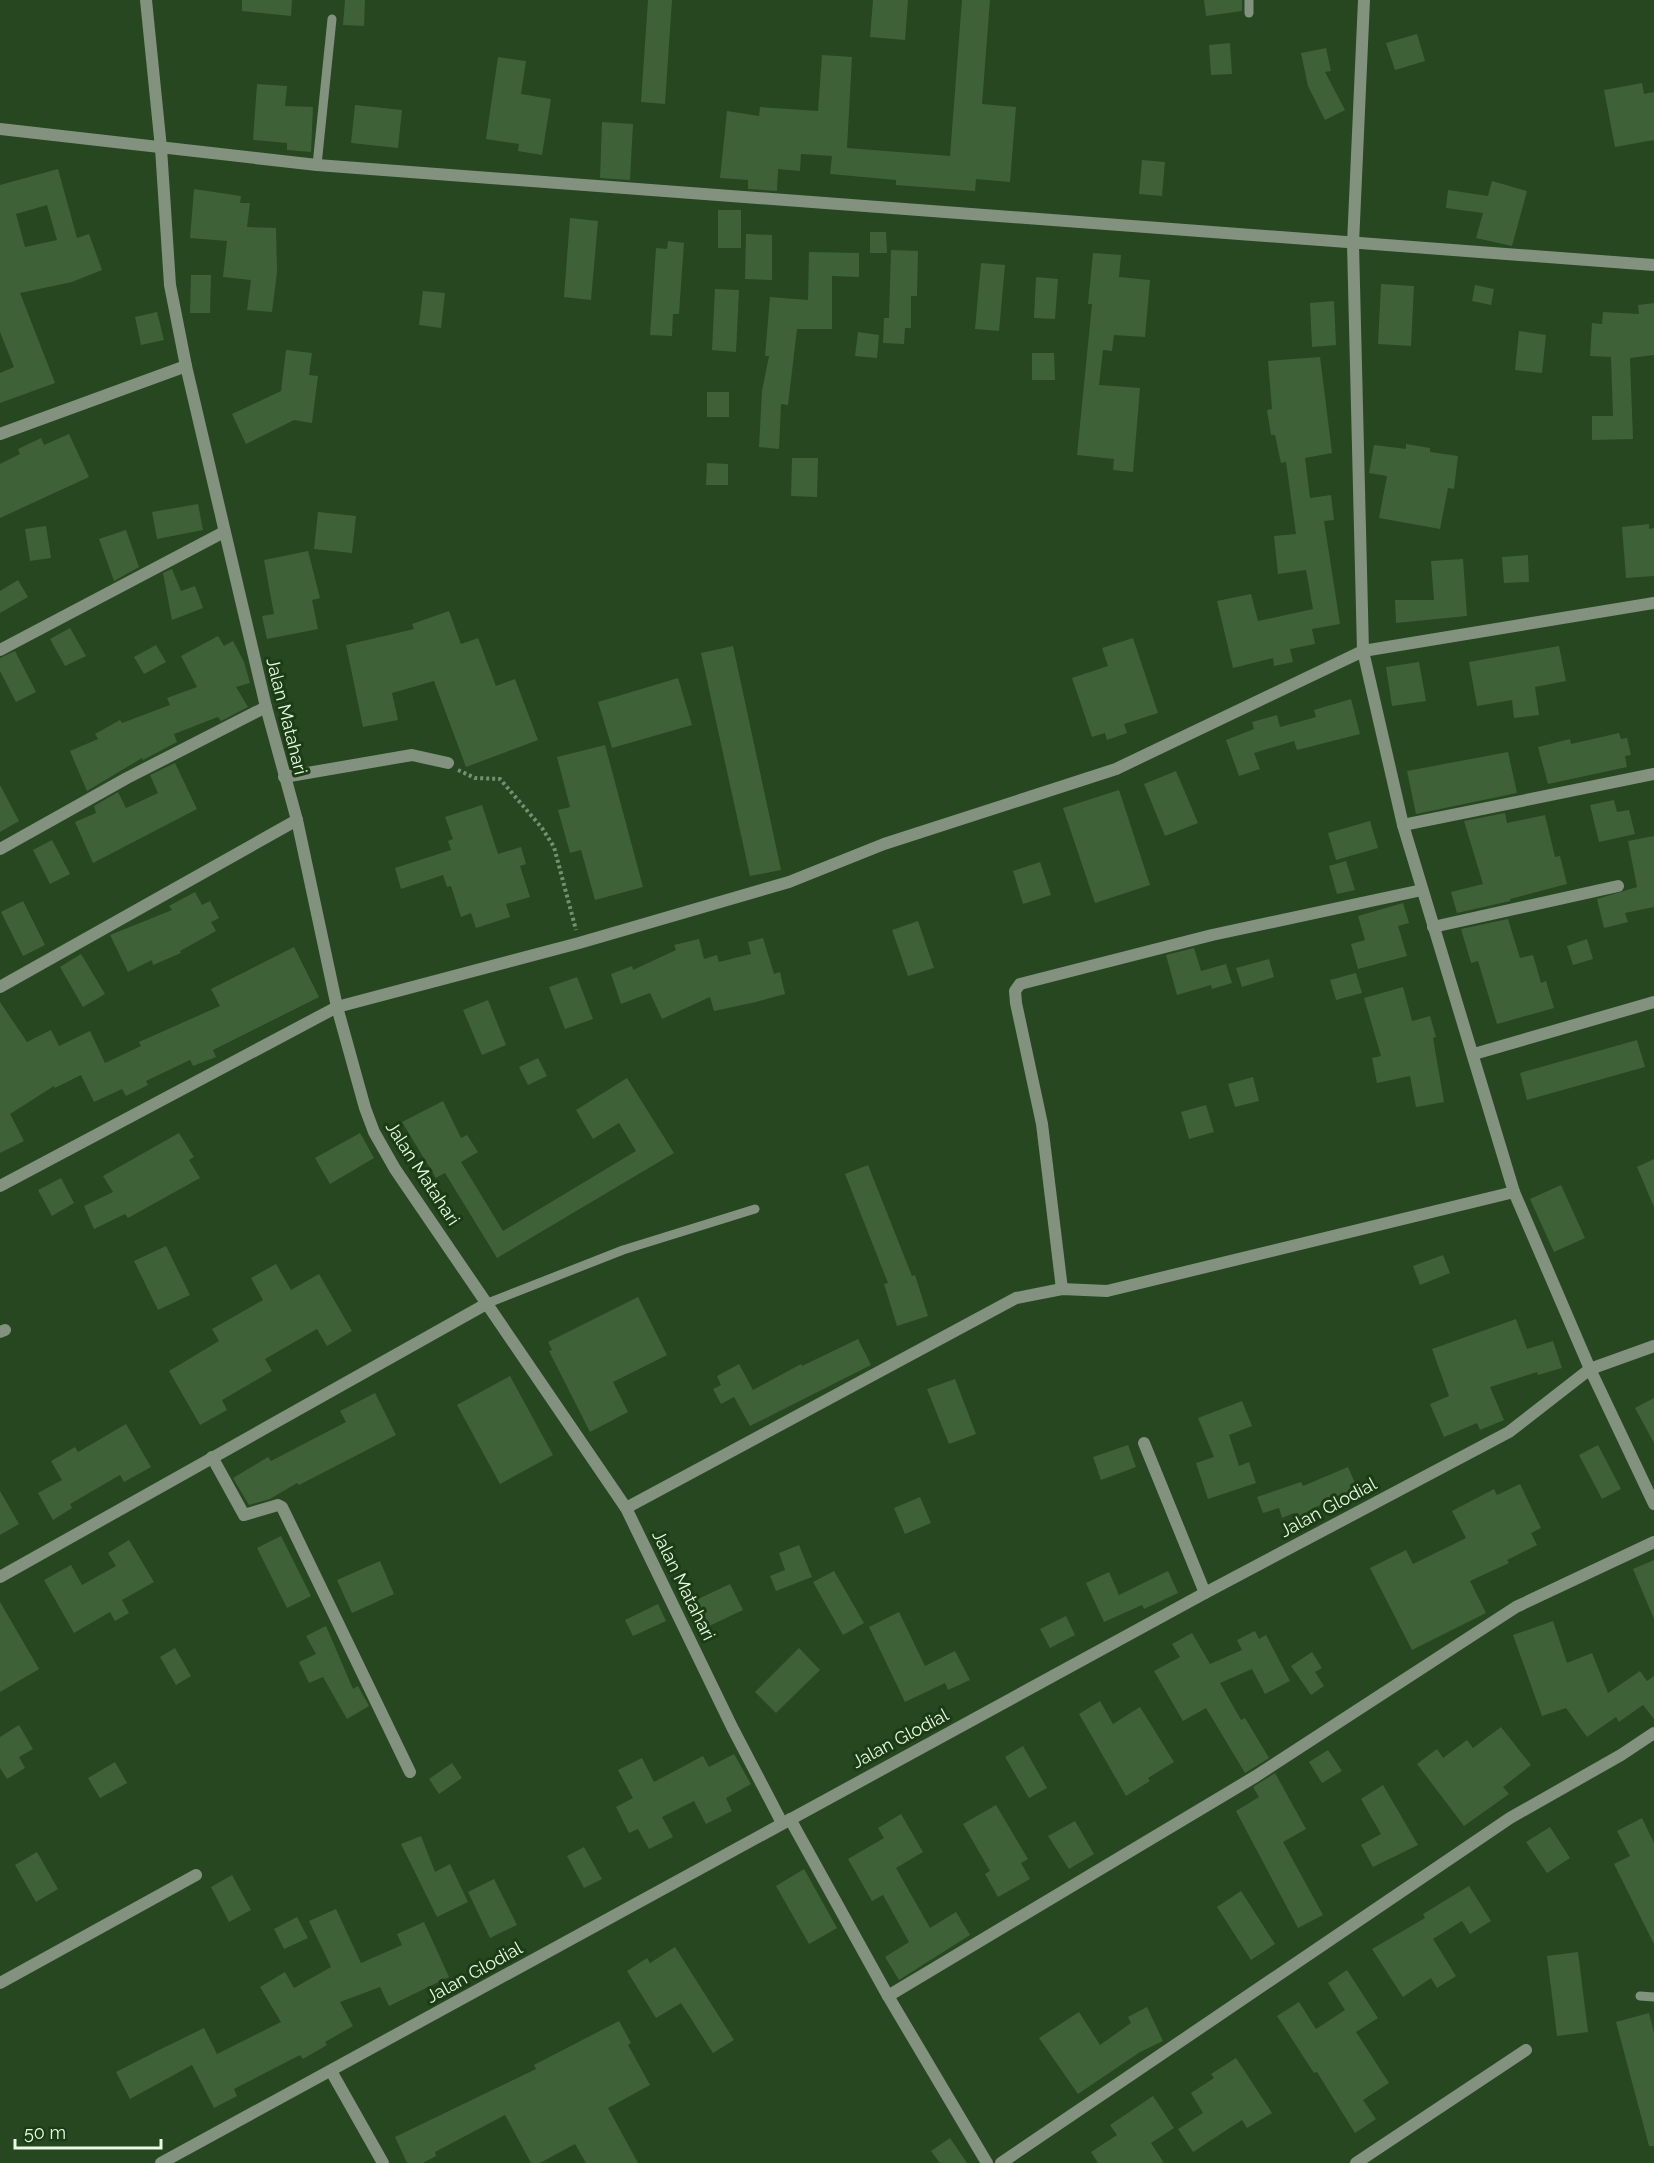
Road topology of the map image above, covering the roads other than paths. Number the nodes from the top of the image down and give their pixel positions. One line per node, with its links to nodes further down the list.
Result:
1 (146, 0): 7 (street, Jalan Matahari)
2 (1250, 0): 4 (lane)
3 (1364, 0): 9 (street)
4 (1249, 13)
5 (332, 19): 8 (lane)
6 (0, 129): 7 (street)
7 (161, 148): 8 (street); 11 (street, Jalan Matahari)
8 (317, 165): 9 (street)
9 (1353, 244): 10 (street); 16 (street)
10 (1654, 265)
11 (186, 366): 12 (street); 13 (street, Jalan Matahari)
12 (0, 434)
13 (224, 532): 15 (street); 17 (street, Jalan Matahari)
14 (1654, 603): 16 (street)
15 (0, 650)
16 (1363, 651): 22 (street); 29 (street)
17 (266, 707): 20 (street, Jalan Matahari); 23 (street)
18 (448, 763): 20 (street)
19 (1654, 774): 22 (street)
20 (284, 777): 21 (street, Jalan Matahari)
21 (297, 820): 27 (street); 29 (street, Jalan Matahari)
22 (1402, 825): 25 (street)
23 (0, 849)
24 (1618, 886): 26 (street)
25 (1422, 890): 26 (street); 34 (street)
26 (1433, 927): 30 (street)
27 (0, 987)
28 (1654, 1002): 30 (street)
29 (337, 1007): 31 (street); 35 (street, Jalan Matahari)
30 (1474, 1054): 32 (street)
31 (0, 1186)
32 (1514, 1192): 34 (street); 37 (street)
33 (755, 1209): 35 (lane)
34 (1062, 1288): 41 (street)
35 (488, 1303): 39 (street); 41 (street, Jalan Matahari)
36 (1654, 1346): 37 (street, Jalan Glodial)
37 (1590, 1369): 40 (street); 44 (street, Jalan Glodial)
38 (1144, 1443): 44 (street)
39 (212, 1456): 43 (street); 46 (street)
40 (1654, 1504)
41 (626, 1508): 47 (street, Jalan Matahari)
42 (1654, 1542): 50 (street)
43 (0, 1577)
44 (1205, 1593): 47 (street, Jalan Glodial)
45 (1654, 1732): 58 (street)
46 (410, 1772)
47 (786, 1821): 50 (street, Jalan Matahari); 54 (street, Jalan Glodial)
48 (196, 1875): 49 (street)
49 (0, 1983)
50 (888, 1996): 57 (street, Jalan Matahari)
51 (1640, 1996): 52 (lane)
52 (1654, 1997)
53 (1526, 2050): 59 (street)
54 (331, 2071): 55 (street, Jalan Glodial); 56 (street)
55 (161, 2163)
56 (383, 2163)
57 (987, 2163)
58 (1001, 2163)
59 (1356, 2163)

